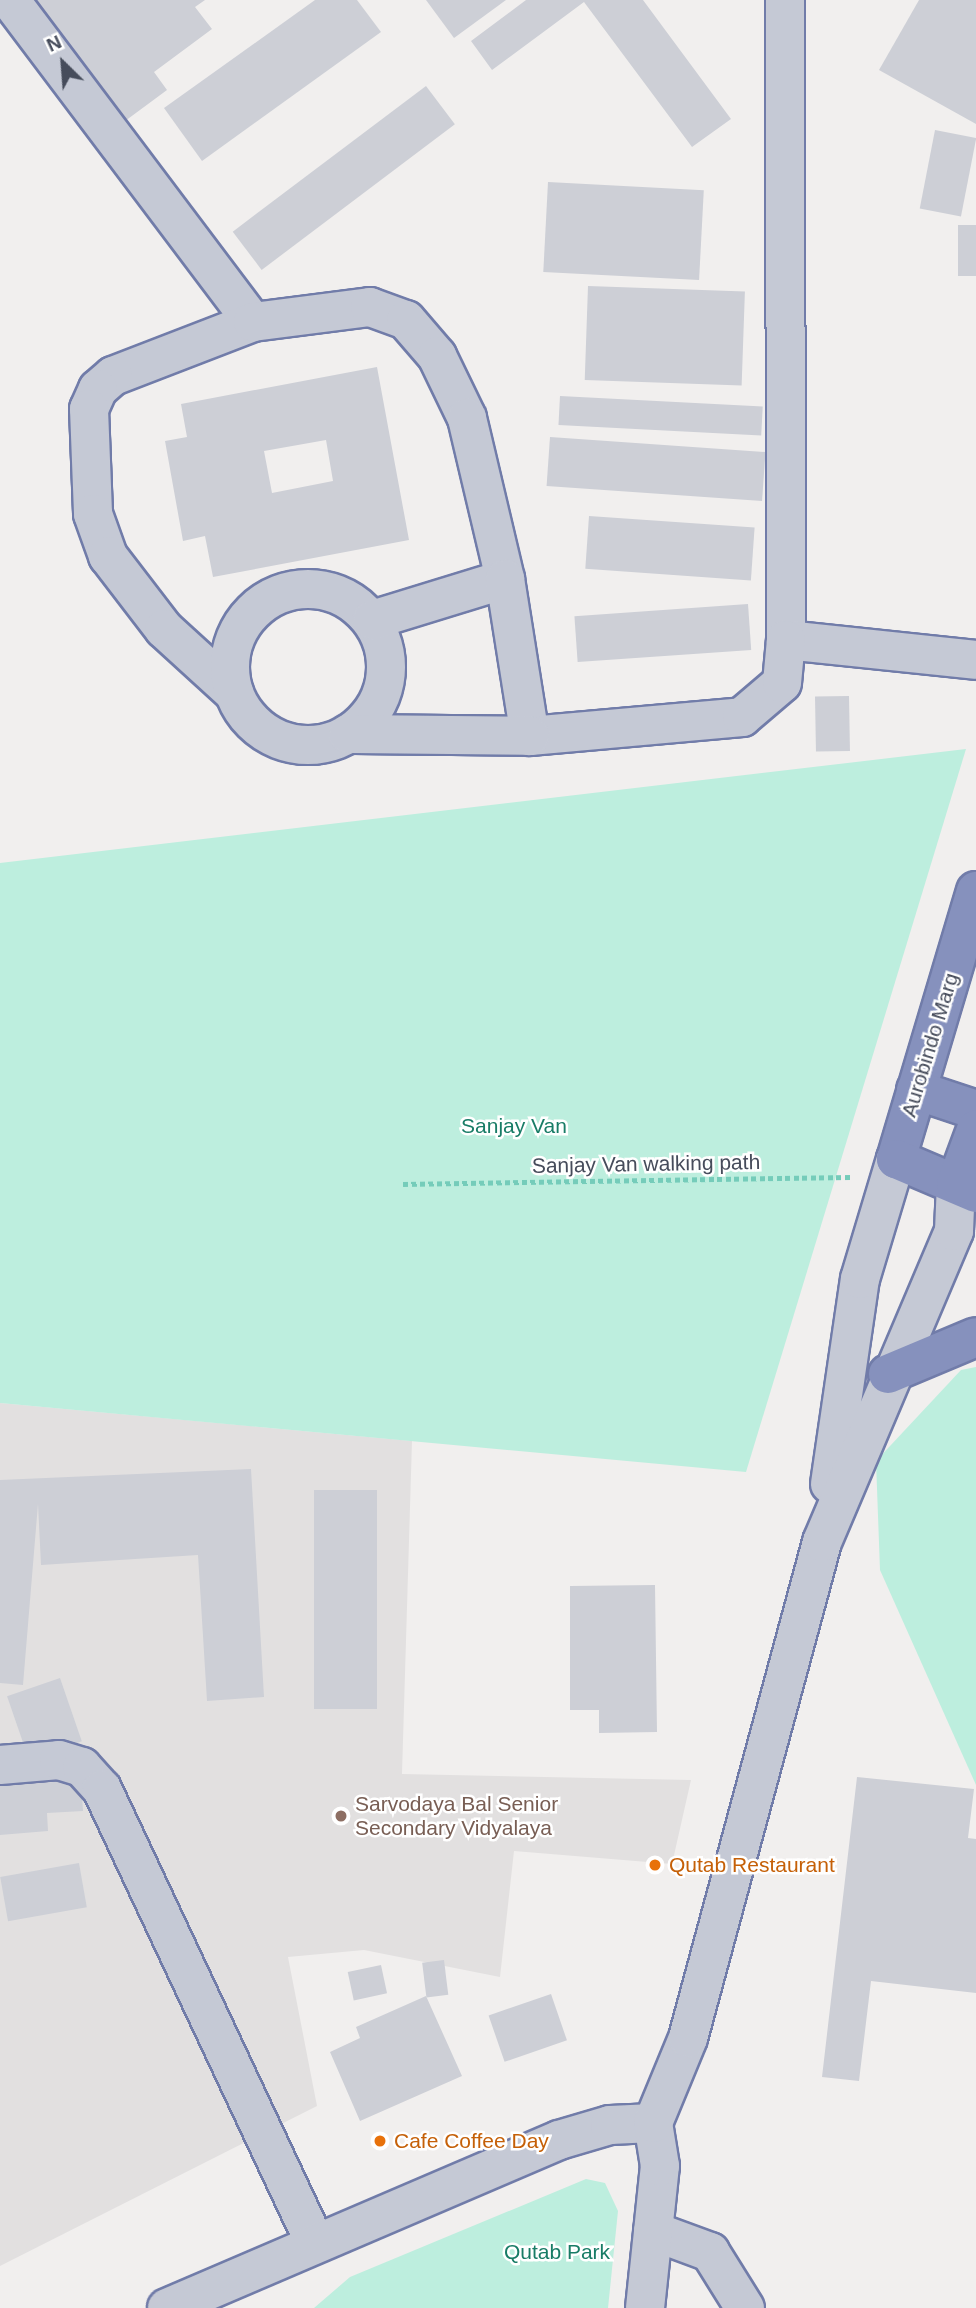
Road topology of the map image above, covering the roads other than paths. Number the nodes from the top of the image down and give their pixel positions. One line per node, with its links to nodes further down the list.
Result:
1 (10, 0): 3 (street)
2 (785, 0): 6 (street)
3 (253, 322): 4 (street); 8 (street)
4 (505, 579): 5 (street); 10 (street)
5 (372, 620): 8 (street); 9 (street)
6 (786, 640): 7 (street); 10 (street)
7 (976, 660)
8 (234, 693): 9 (street)
9 (348, 734): 10 (street)
10 (530, 736)
11 (976, 891): 12 (highway, Aurobindo Marg)
12 (916, 1090): 13 (highway); 15 (highway, Aurobindo Marg)
13 (976, 1110)
14 (976, 1130): 16 (highway)
15 (894, 1167): 16 (highway); 19 (street)
16 (966, 1189): 18 (street)
17 (976, 1338): 18 (highway)
18 (888, 1374): 19 (street)
19 (822, 1542): 21 (street)
20 (0, 1765): 23 (street)
21 (653, 2123): 22 (street); 23 (street)
22 (653, 2231): 25 (street); 26 (street)
23 (315, 2244): 24 (street)
24 (193, 2303)
25 (645, 2308)
26 (745, 2308)

